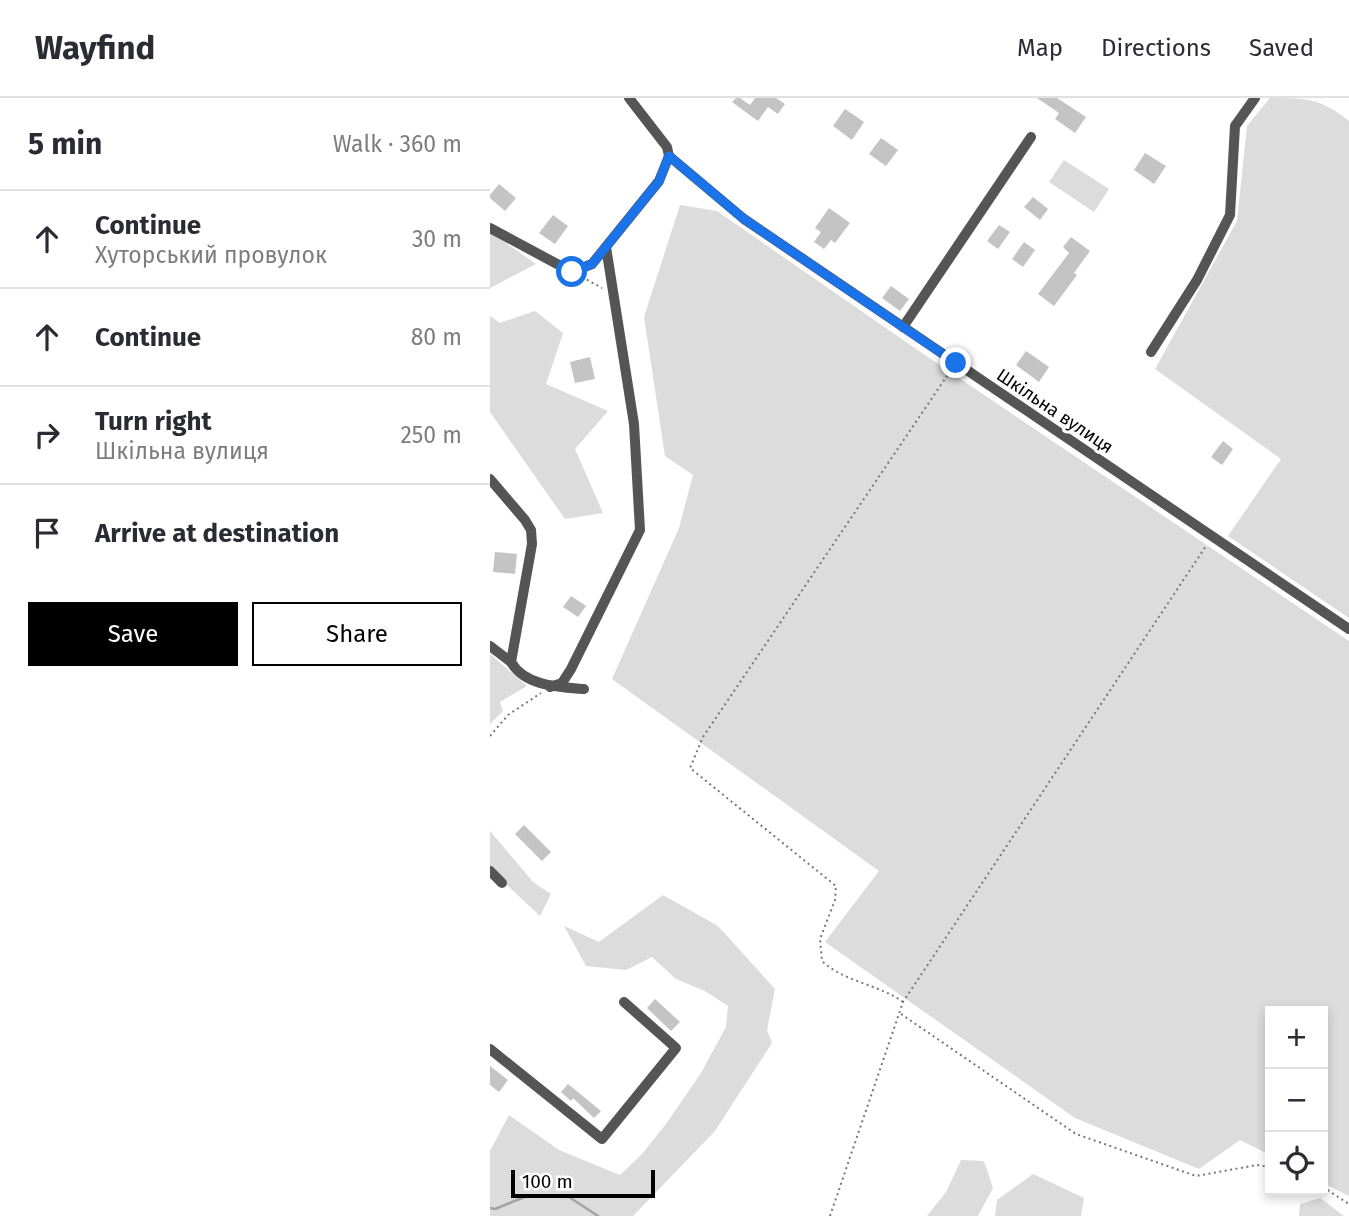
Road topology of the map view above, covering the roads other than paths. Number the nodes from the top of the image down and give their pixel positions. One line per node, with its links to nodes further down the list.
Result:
1 (629, 98): 4 (street, Шкільна вулиця)
2 (1255, 98): 8 (street)
3 (1031, 137): 7 (street)
4 (669, 156): 6 (street); 7 (street, Шкільна вулиця)
5 (490, 228): 6 (street)
6 (606, 247): 13 (street)
7 (903, 327): 10 (street, Шкільна вулиця)
8 (1151, 352)
9 (490, 480): 12 (street)
10 (1349, 629)
11 (490, 646): 12 (street)
12 (511, 662): 13 (street)
13 (550, 687): 14 (street)
14 (584, 689)
15 (490, 872): 16 (street)
16 (502, 883)
17 (624, 1002): 18 (street)
18 (490, 1049)

